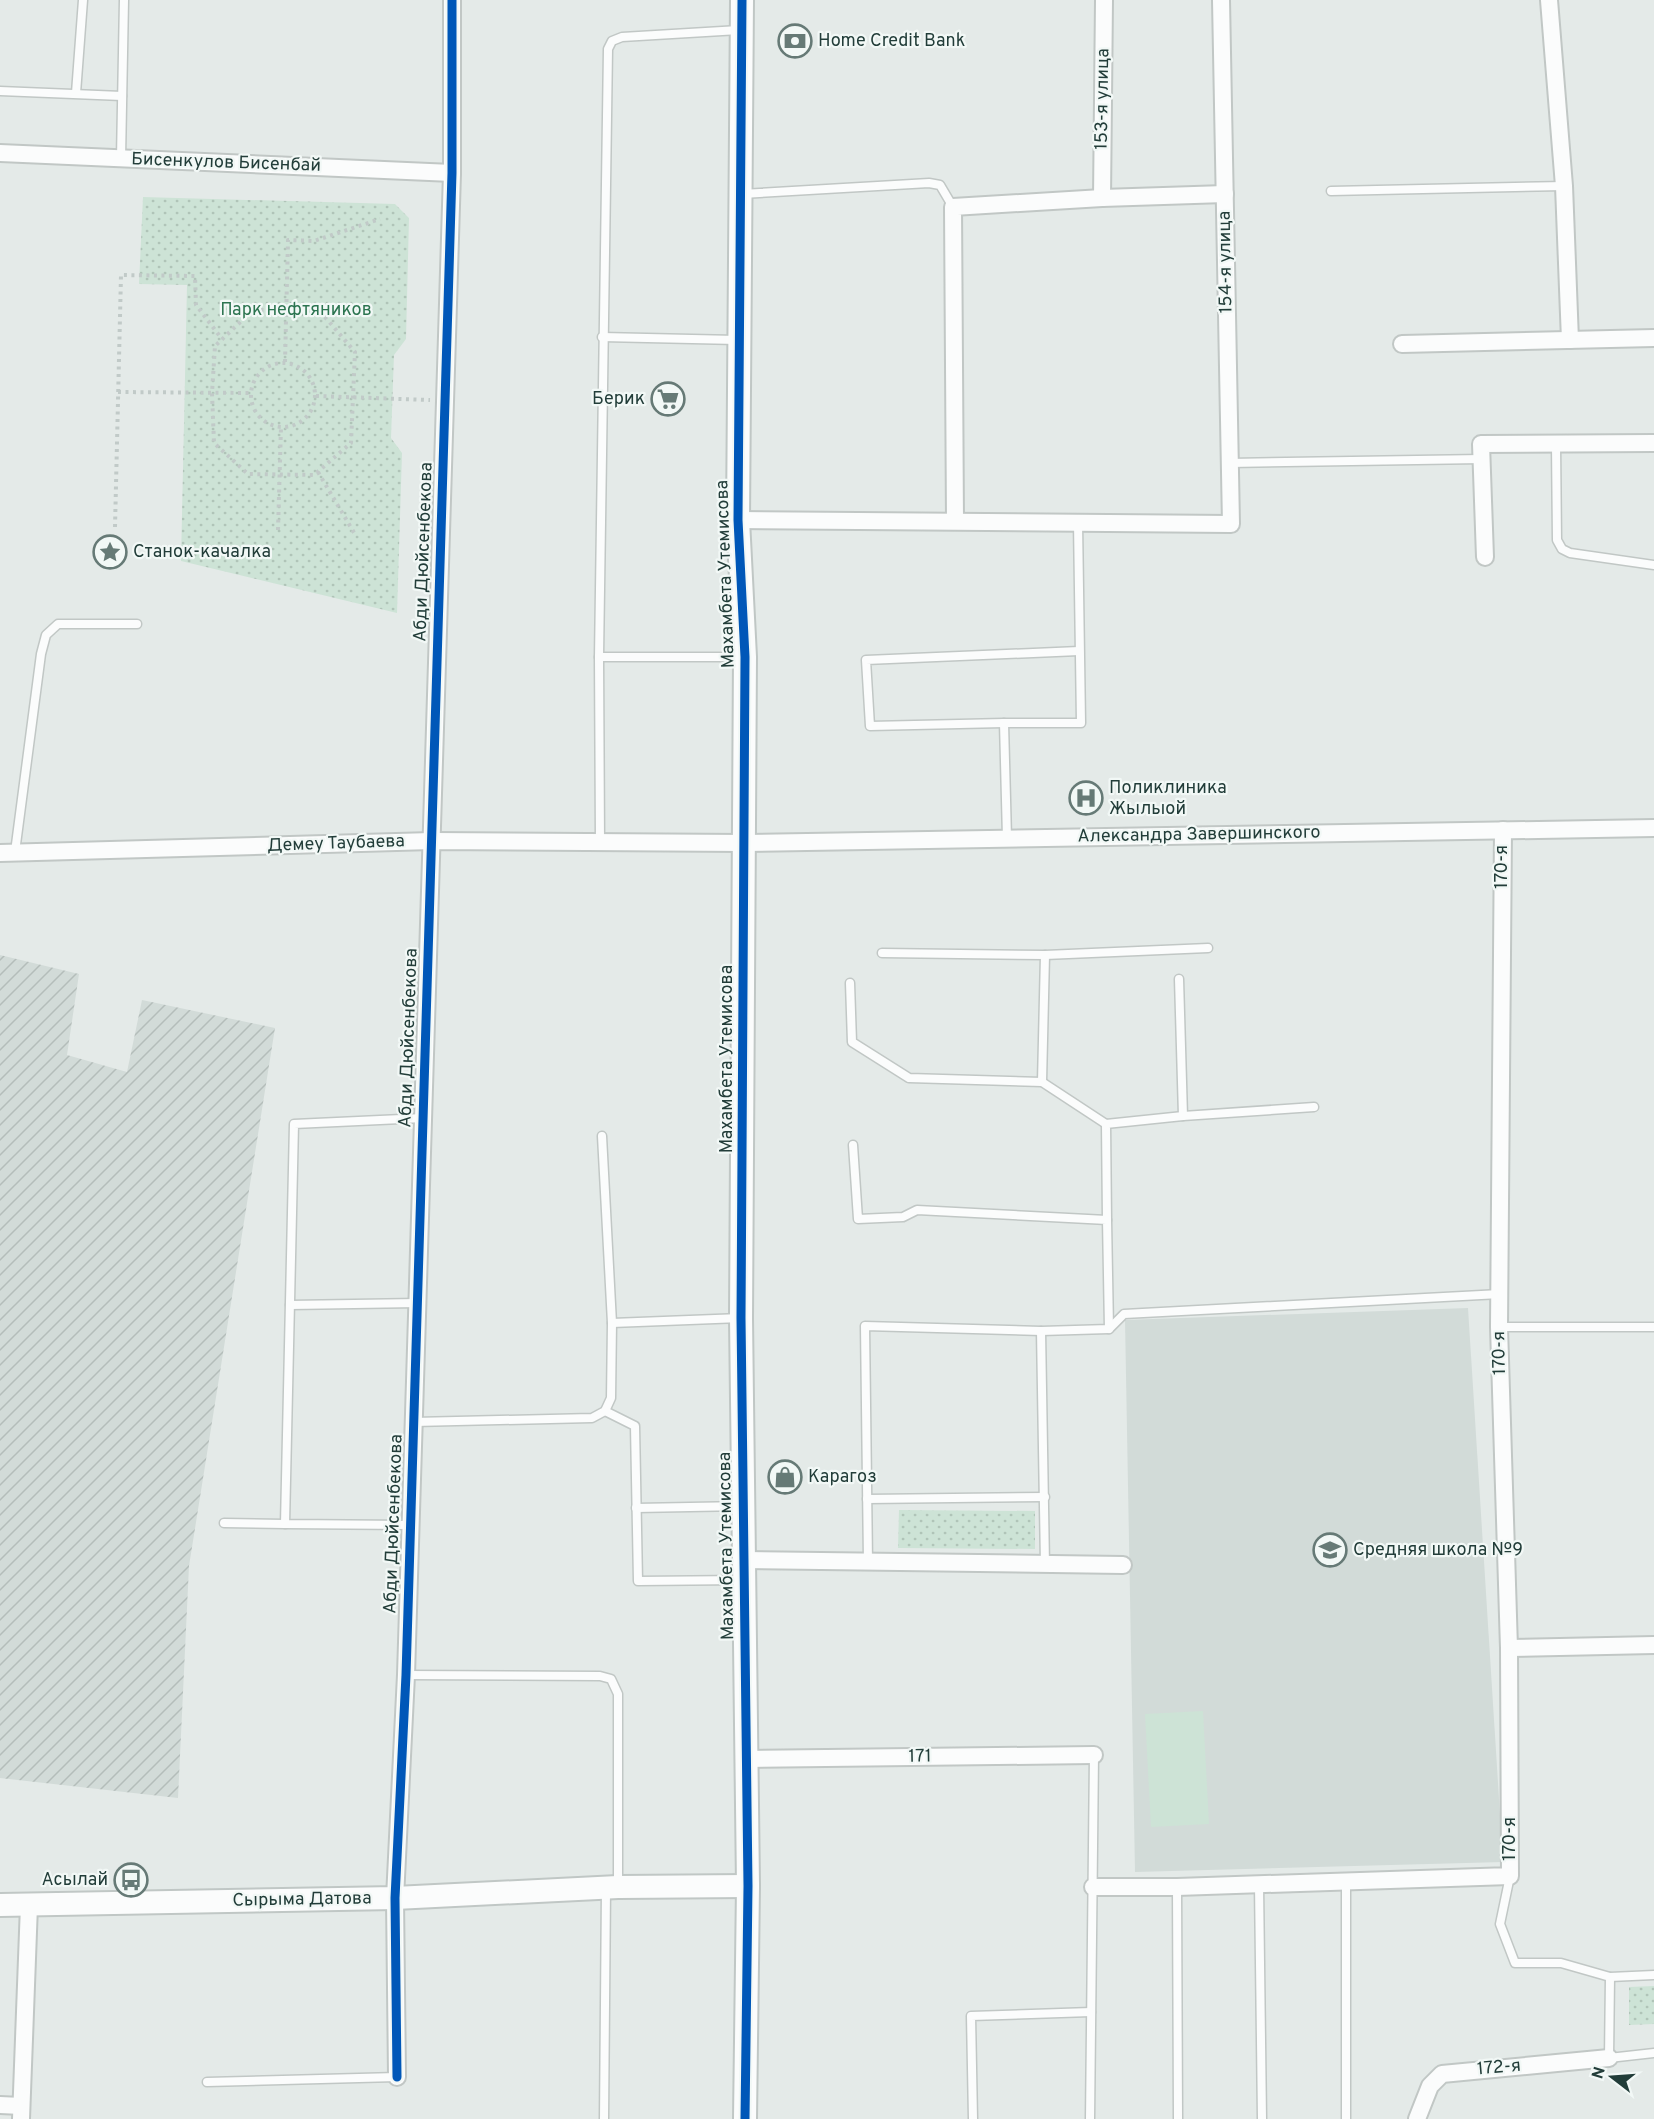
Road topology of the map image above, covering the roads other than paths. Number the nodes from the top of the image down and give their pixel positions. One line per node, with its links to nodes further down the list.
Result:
1 (83, 0): 10 (lane)
2 (124, 0): 11 (lane)
3 (452, 0): 14 (street, Абди Дюйсенбекова)
4 (742, 0): 8 (street, Махамбета Утемисова)
5 (1104, 0): 19 (street, 153-я улица)
6 (1221, 0): 18 (street, 154-я улица)
7 (1549, 0): 15 (street)
8 (741, 30): 17 (street, Махамбета Утемисова); 21 (lane)
9 (0, 91): 10 (lane)
10 (76, 93): 11 (lane)
11 (122, 96): 13 (lane)
12 (0, 153): 13 (street, Бисенкулов Бисенбай)
13 (121, 158): 14 (street, Бисенкулов Бисенбай)
14 (452, 173): 43 (street, Абди Дюйсенбекова)
15 (1564, 186): 16 (lane); 24 (street)
16 (1331, 191)
17 (741, 194): 20 (lane); 23 (street, Махамбета Утемисова)
18 (1225, 194): 19 (street); 29 (street, 154-я улица)
19 (1102, 198): 20 (street)
20 (953, 207): 31 (street)
21 (602, 337): 23 (lane); 37 (lane)
22 (1654, 338): 24 (street)
23 (740, 340): 30 (street, Махамбета Утемисова)
24 (1570, 340): 25 (street)
25 (1402, 344)
26 (1654, 443): 27 (street)
27 (1556, 445): 28 (street); 34 (lane)
28 (1482, 459): 29 (lane); 33 (street)
29 (1230, 463): 32 (street, 154-я улица)
30 (738, 520): 31 (street); 38 (street, Махамбета Утемисова)
31 (955, 521): 32 (street)
32 (1078, 523): 36 (lane)
33 (1485, 557)
34 (1654, 565)
35 (137, 624): 46 (lane)
36 (1078, 651): 39 (lane); 39 (lane)
37 (599, 657): 38 (lane); 44 (lane)
38 (745, 657): 45 (street, Махамбета Утемисова)
39 (1004, 723): 42 (lane)
40 (1654, 828): 41 (street, Александра Завершинского)
41 (1503, 830): 42 (street, Александра Завершинского); 60 (street, 170-я)
42 (1008, 838): 45 (street, Александра Завершинского)
43 (432, 842): 44 (street, Демеу Таубаева); 46 (street, Демеу Таубаева); 55 (street, Абди Дюйсенбекова)
44 (600, 842): 45 (street, Демеу Таубаева)
45 (745, 843): 63 (street, Махамбета Утемисова)
46 (8, 853)
47 (1208, 948): 49 (lane)
48 (882, 953): 49 (lane)
49 (1045, 955): 52 (lane)
50 (1179, 979): 54 (lane)
51 (850, 983): 52 (lane)
52 (1042, 1082): 56 (lane)
53 (1314, 1107): 54 (lane)
54 (1183, 1116): 56 (lane)
55 (423, 1118): 61 (street, Абди Дюйсенбекова); 62 (lane)
56 (1106, 1124): 59 (lane)
57 (602, 1136): 64 (lane)
58 (853, 1145): 59 (lane)
59 (1107, 1220): 67 (lane)
60 (1500, 1294): 66 (street, 170-я); 67 (lane)
61 (418, 1303): 62 (lane); 70 (street, Абди Дюйсенбекова)
62 (290, 1305): 76 (lane)
63 (741, 1318): 64 (lane); 73 (street, Махамбета Утемисова)
64 (612, 1323): 69 (lane)
65 (1654, 1326): 66 (lane)
66 (1499, 1327): 83 (street, 170-я)
67 (1109, 1329): 68 (lane)
68 (1041, 1331): 71 (lane); 72 (lane)
69 (605, 1411): 70 (lane); 74 (lane)
70 (414, 1422): 77 (street, Абди Дюйсенбекова)
71 (1045, 1497): 72 (lane); 79 (lane)
72 (867, 1499): 78 (lane)
73 (744, 1506): 74 (lane); 81 (street, Махамбета Утемисова)
74 (636, 1508): 81 (lane)
75 (224, 1523): 76 (lane)
76 (285, 1524): 77 (lane)
77 (411, 1525): 84 (street, Абди Дюйсенбекова)
78 (868, 1562): 79 (street); 81 (street)
79 (1045, 1565): 80 (street)
80 (1123, 1566)
81 (744, 1570): 86 (street, Махамбета Утемисова)
82 (1654, 1645): 83 (street)
83 (1509, 1648): 87 (street, 170-я)
84 (406, 1675): 91 (lane); 94 (street, Абди Дюйсенбекова)
85 (1094, 1755): 86 (street, 171); 92 (lane)
86 (746, 1759): 90 (street, Махамбета Утемисова)
87 (1510, 1876): 88 (street); 98 (lane)
88 (1346, 1882): 89 (street); 112 (lane)
89 (1259, 1885): 93 (street); 111 (lane)
90 (748, 1886): 91 (street, Сырыма Датова); 107 (street, Махамбета Утемисова)
91 (612, 1887): 94 (street, Сырыма Датова); 106 (lane)
92 (1093, 1887): 93 (street); 99 (lane)
93 (1177, 1887): 110 (lane)
94 (395, 1898): 96 (street, Сырыма Датова); 102 (street, Абди Дюйсенбекова)
95 (0, 1905): 96 (street, Сырыма Датова)
96 (29, 1905): 105 (street)
97 (1654, 1975): 98 (lane)
98 (1610, 1977): 101 (lane)
99 (1091, 2012): 108 (lane); 109 (lane)
100 (1654, 2053): 101 (lane)
101 (1610, 2058): 113 (street, 172-я)
102 (397, 2077): 103 (lane)
103 (207, 2082)
104 (0, 2105): 105 (street)
105 (21, 2112)
106 (604, 2119)
107 (745, 2119)
108 (973, 2119)
109 (1090, 2119)
110 (1178, 2119)
111 (1262, 2119)
112 (1346, 2119)
113 (1417, 2119)

